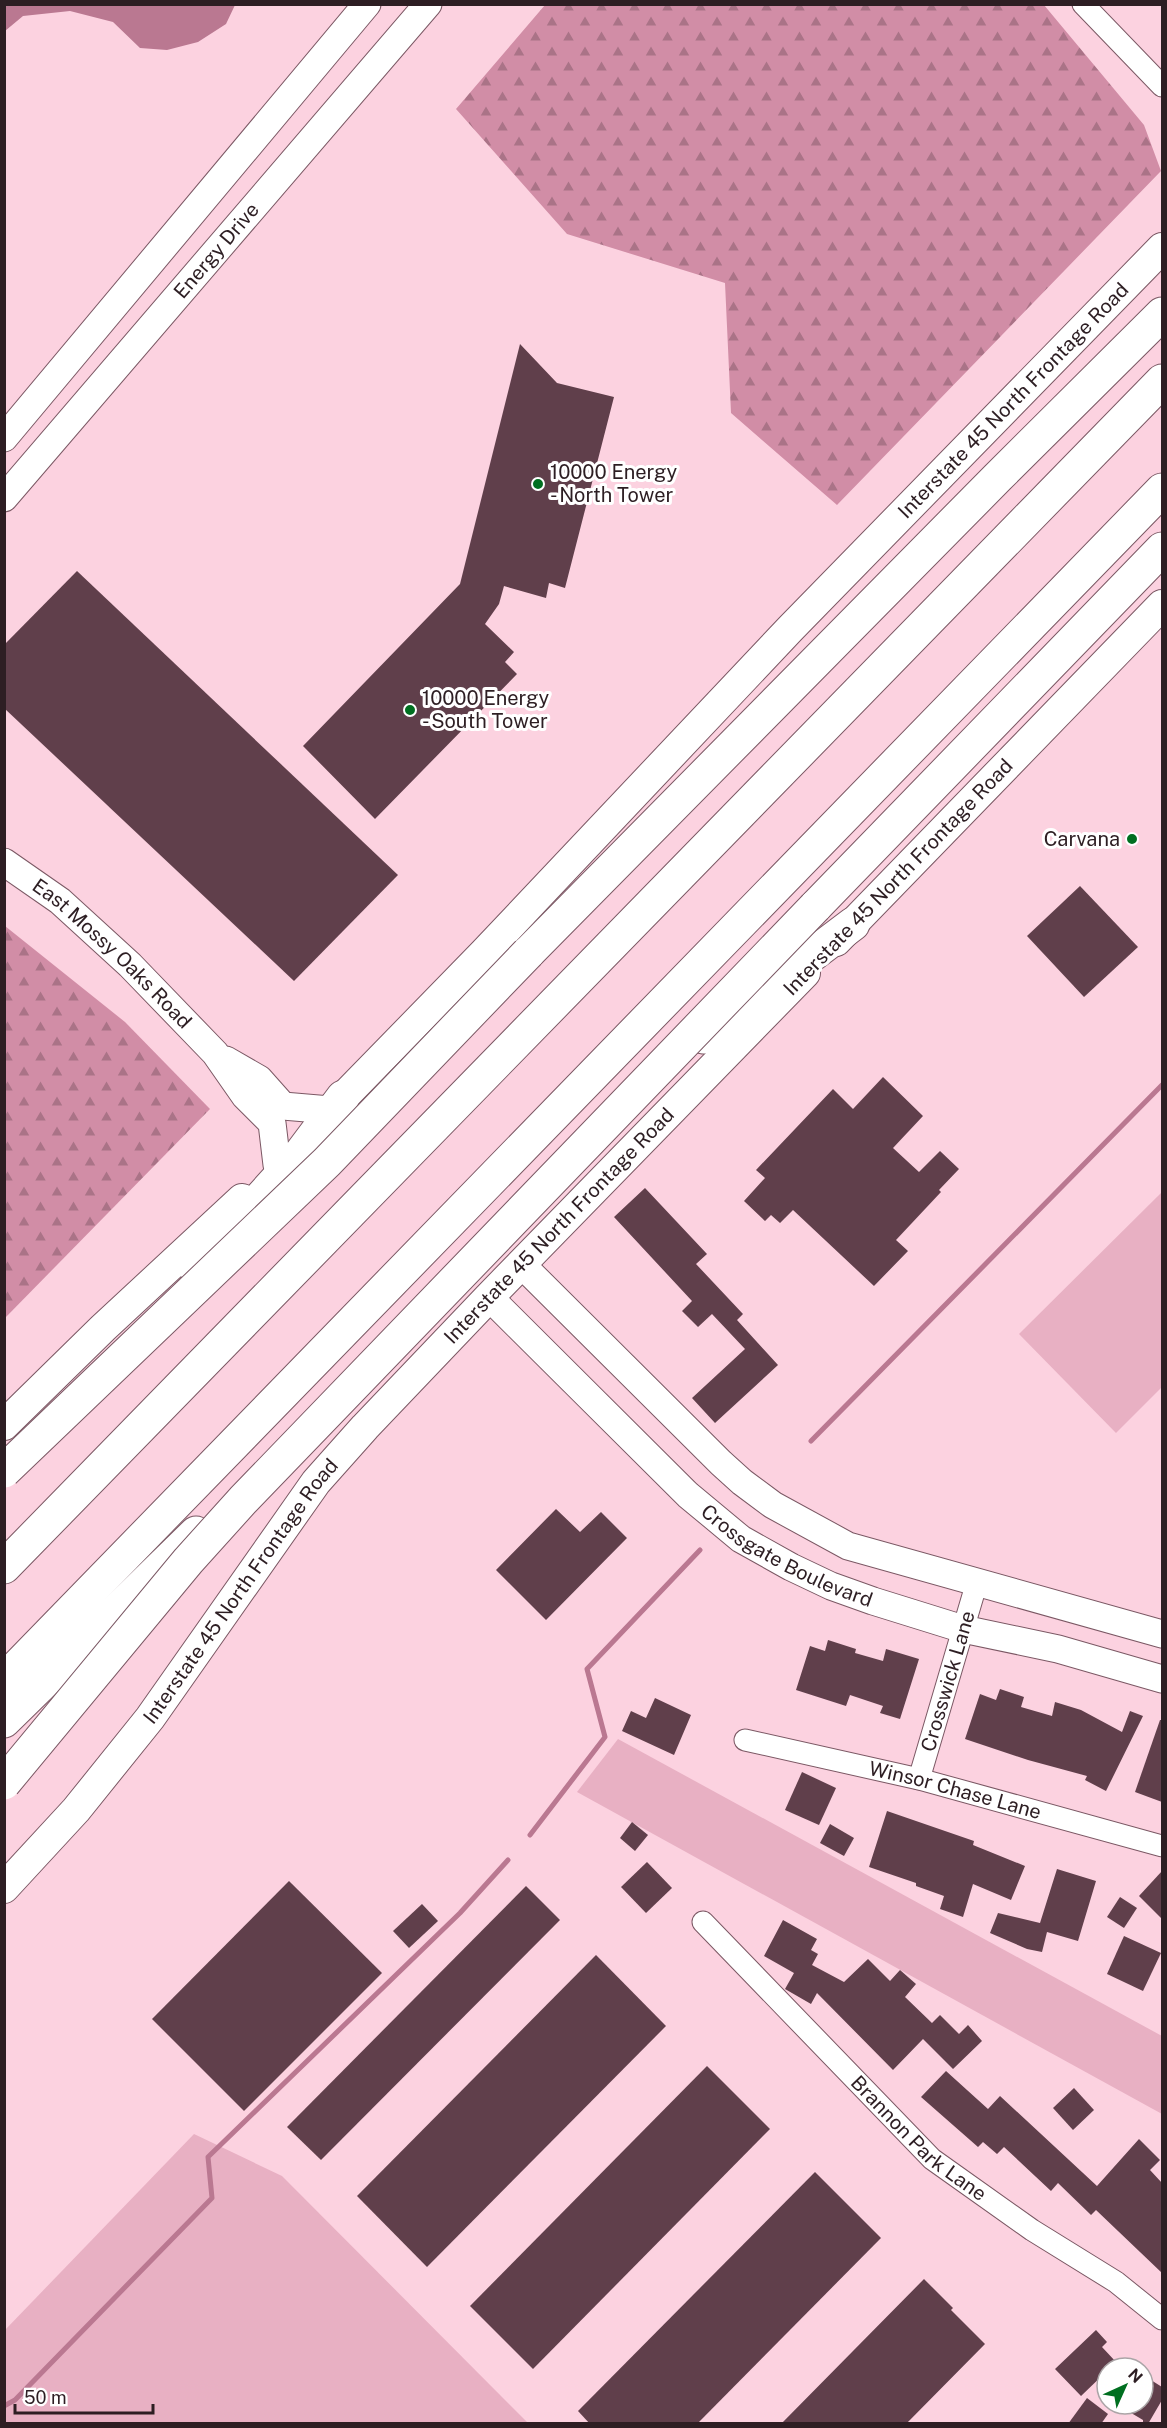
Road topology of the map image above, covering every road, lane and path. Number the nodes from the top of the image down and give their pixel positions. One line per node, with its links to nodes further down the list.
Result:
1 (368, 4): 8 (street)
2 (428, 4): 10 (street, Energy Drive)
3 (1083, 4): 4 (street)
4 (1162, 86)
5 (1162, 248): 16 (main road, Interstate 45 North Frontage Road)
6 (1162, 314): 21 (highway, bridge)
7 (1162, 381): 23 (highway)
8 (4, 438)
9 (1162, 490): 28 (highway)
10 (4, 498)
11 (1162, 549): 32 (highway, bridge)
12 (1162, 605): 14 (main road, Interstate 45 North Frontage Road)
13 (4, 862): 15 (street, East Mossy Oaks Road)
14 (853, 924): 18 (main road, Interstate 45 North Frontage Road); 29 (highway)
15 (215, 1053): 16 (street, East Mossy Oaks Road); 17 (street, East Mossy Oaks Road)
16 (337, 1103): 17 (main road, Interstate 45 North Frontage Road); 22 (highway)
17 (277, 1165): 20 (main road, Interstate 45 North Frontage Road)
18 (522, 1265): 19 (main road, Interstate 45 North Frontage Road); 24 (street, Crossgate Boulevard)
19 (489, 1297): 25 (street, Crossgate Boulevard); 34 (main road, Interstate 45 North Frontage Road)
20 (4, 1425)
21 (4, 1471)
22 (4, 1487)
23 (4, 1567)
24 (977, 1582): 25 (street, Crosswick Lane); 26 (street, Crossgate Boulevard)
25 (963, 1629): 27 (street, Crossgate Boulevard); 31 (street, Crosswick Lane)
26 (1162, 1634)
27 (1162, 1679)
28 (4, 1680)
29 (4, 1720)
30 (745, 1740): 31 (street, Winsor Chase Lane)
31 (919, 1779): 33 (street, Winsor Chase Lane)
32 (4, 1783)
33 (1162, 1846)
34 (4, 1888)
35 (704, 1922): 36 (street, Brannon Park Lane)
36 (1162, 2319)

